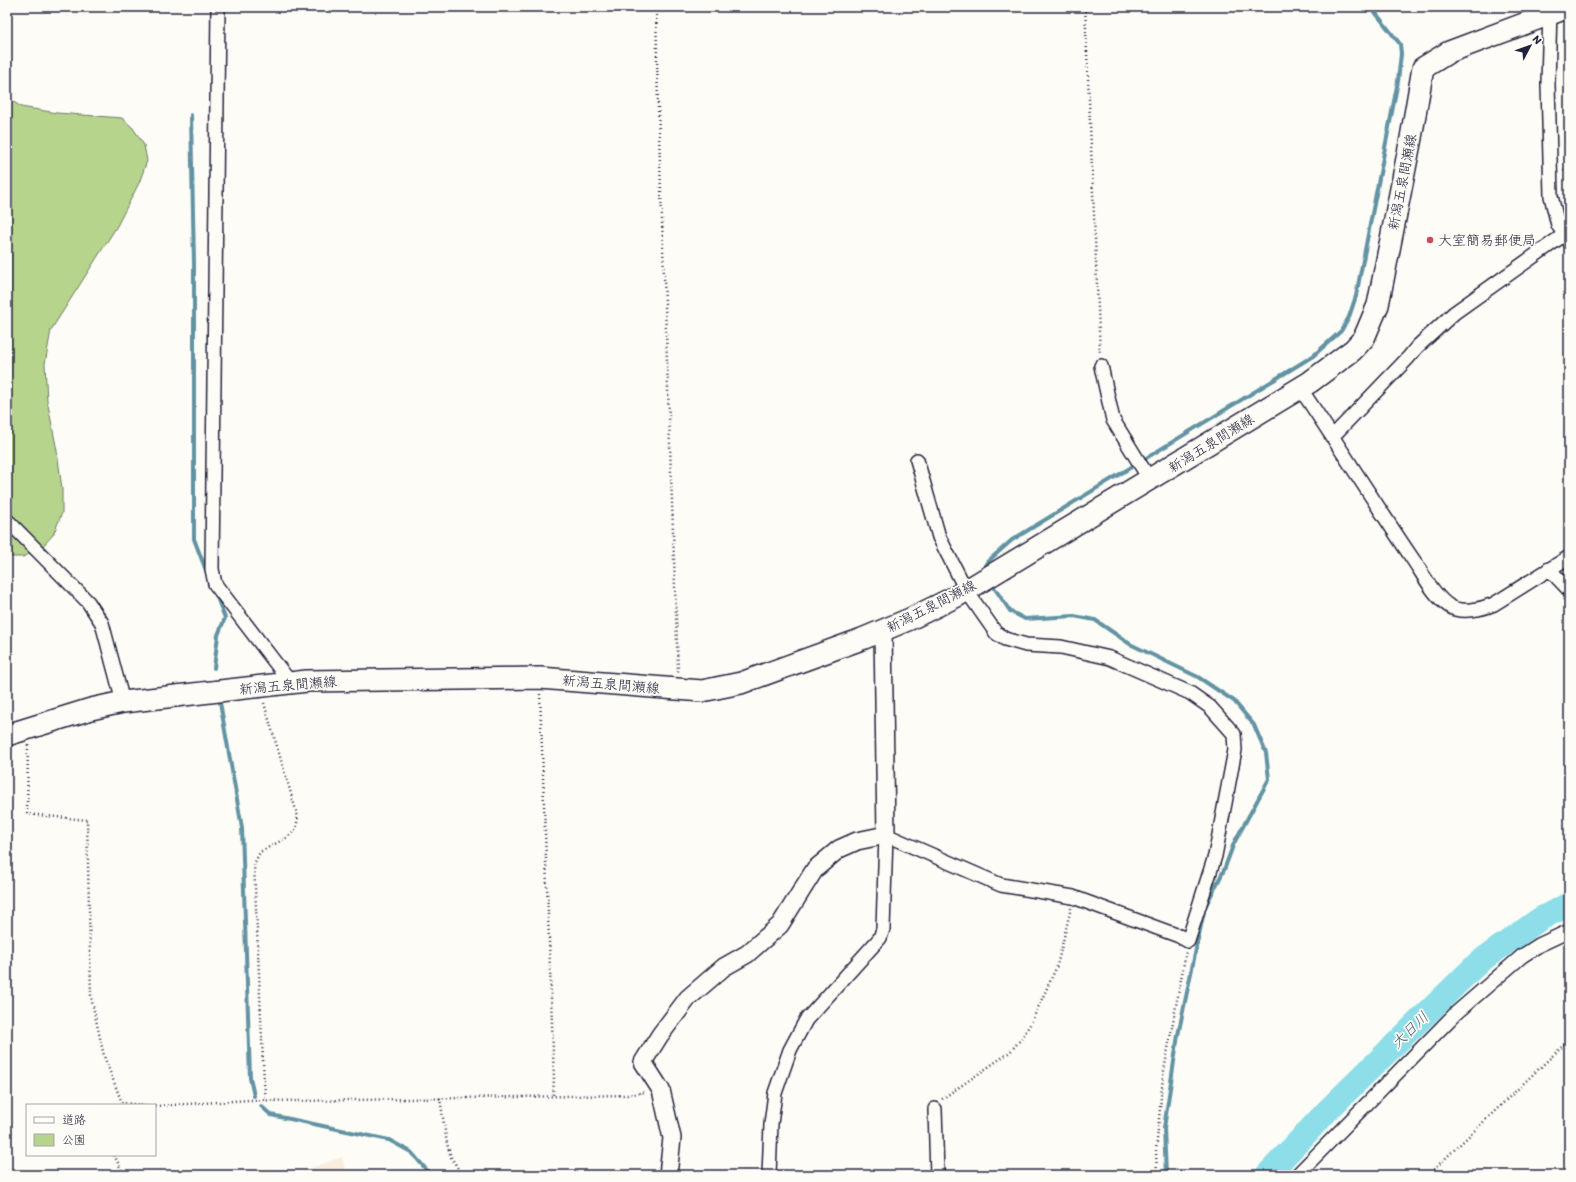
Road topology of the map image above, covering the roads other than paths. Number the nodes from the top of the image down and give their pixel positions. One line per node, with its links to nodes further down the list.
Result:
1 (218, 7): 15 (street)
2 (1556, 9): 3 (street); 5 (main road, 新潟五泉間瀬線)
3 (1567, 238): 6 (street)
4 (1101, 366): 8 (street)
5 (1300, 388): 6 (street); 8 (main road, 新潟五泉間瀬線)
6 (1333, 436): 11 (street)
7 (917, 460): 12 (street)
8 (1150, 480): 12 (main road, 新潟五泉間瀬線)
9 (7, 520): 16 (street)
10 (1569, 557): 11 (street)
11 (1549, 569): 13 (street)
12 (966, 590): 14 (main road, 新潟五泉間瀬線); 18 (street)
13 (1569, 590)
14 (883, 631): 15 (main road, 新潟五泉間瀬線); 18 (street)
15 (290, 682): 16 (main road, 新潟五泉間瀬線)
16 (122, 702): 17 (main road, 新潟五泉間瀬線)
17 (7, 735)
18 (886, 835): 21 (street); 22 (street)
19 (1569, 932): 24 (street)
20 (935, 1109): 23 (street)
21 (668, 1175)
22 (769, 1175)
23 (937, 1175)
24 (1297, 1175)

